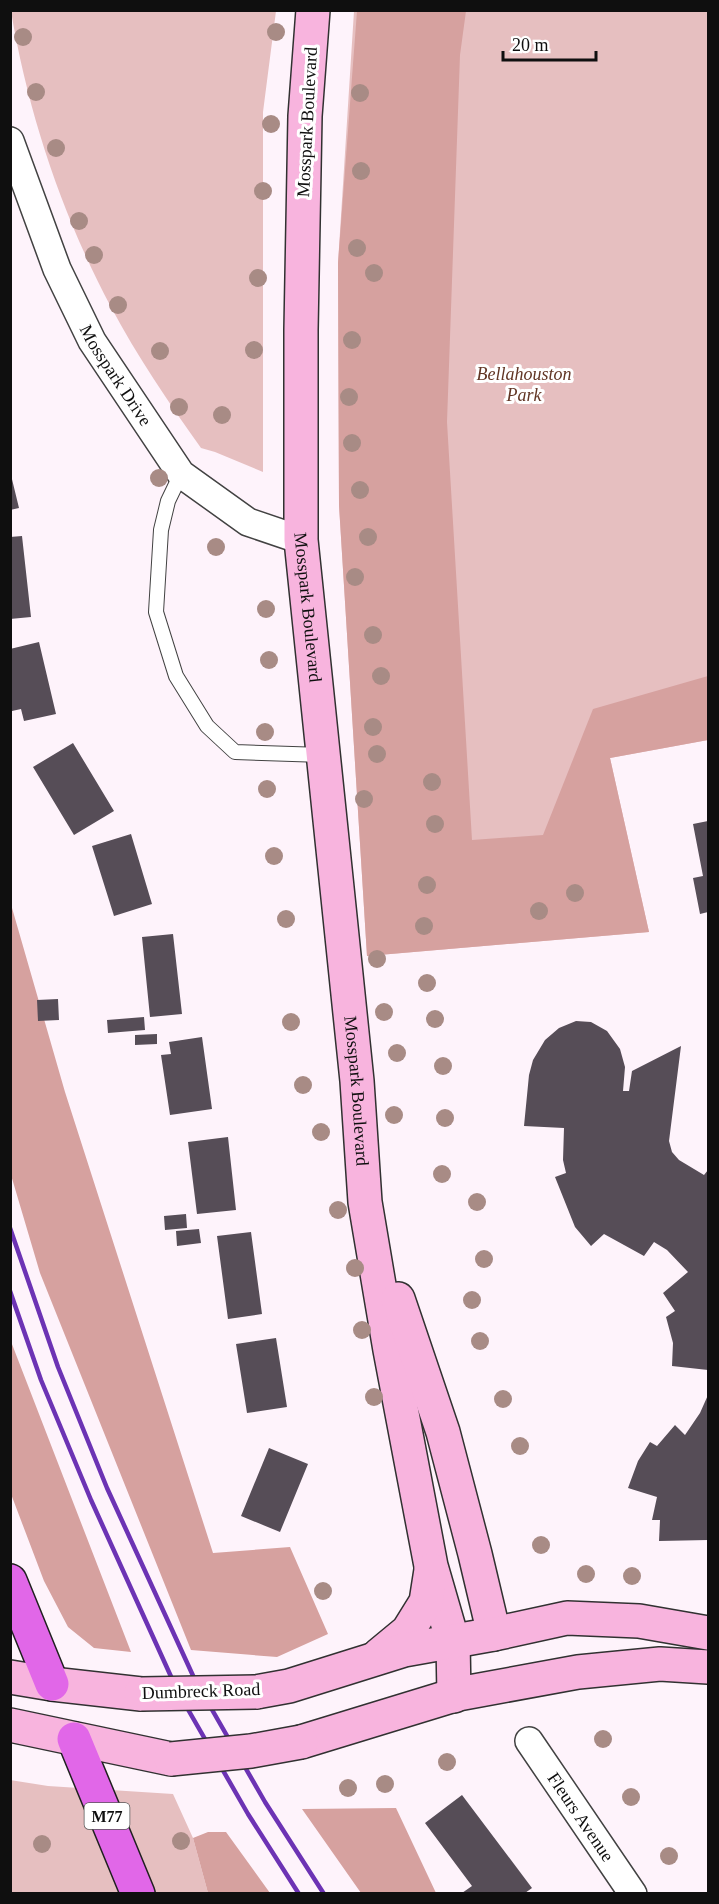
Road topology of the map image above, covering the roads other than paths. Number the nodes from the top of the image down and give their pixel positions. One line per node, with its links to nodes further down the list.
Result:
1 (313, 10): 4 (street, Mosspark Boulevard)
2 (10, 141): 3 (street, Mosspark Drive)
3 (181, 474): 4 (street, Mosspark Drive); 5 (lane)
4 (301, 540): 5 (street, Mosspark Boulevard)
5 (323, 755): 6 (street, Mosspark Boulevard)
6 (365, 1202): 7 (street, Mosspark Boulevard); 10 (street, Mosspark Boulevard)
7 (431, 1566): 11 (street, Mosspark Boulevard); 12 (street)
8 (10, 1581): 15 (highway)
9 (708, 1633): 10 (street, Dumbreck Road)
10 (494, 1634): 11 (street, Dumbreck Road); 16 (street)
11 (453, 1642): 12 (street, Dumbreck Road); 16 (street, Mosspark Boulevard)
12 (376, 1659): 15 (street, Dumbreck Road, bridge)
13 (708, 1666): 16 (street)
14 (10, 1677): 15 (street, Dumbreck Road)
15 (52, 1684): 18 (street)
16 (456, 1695): 18 (street, bridge)
17 (10, 1725): 18 (street)
18 (74, 1739): 20 (highway, M77)
19 (529, 1741): 21 (street, Fleurs Avenue)
20 (138, 1893)
21 (633, 1893)

